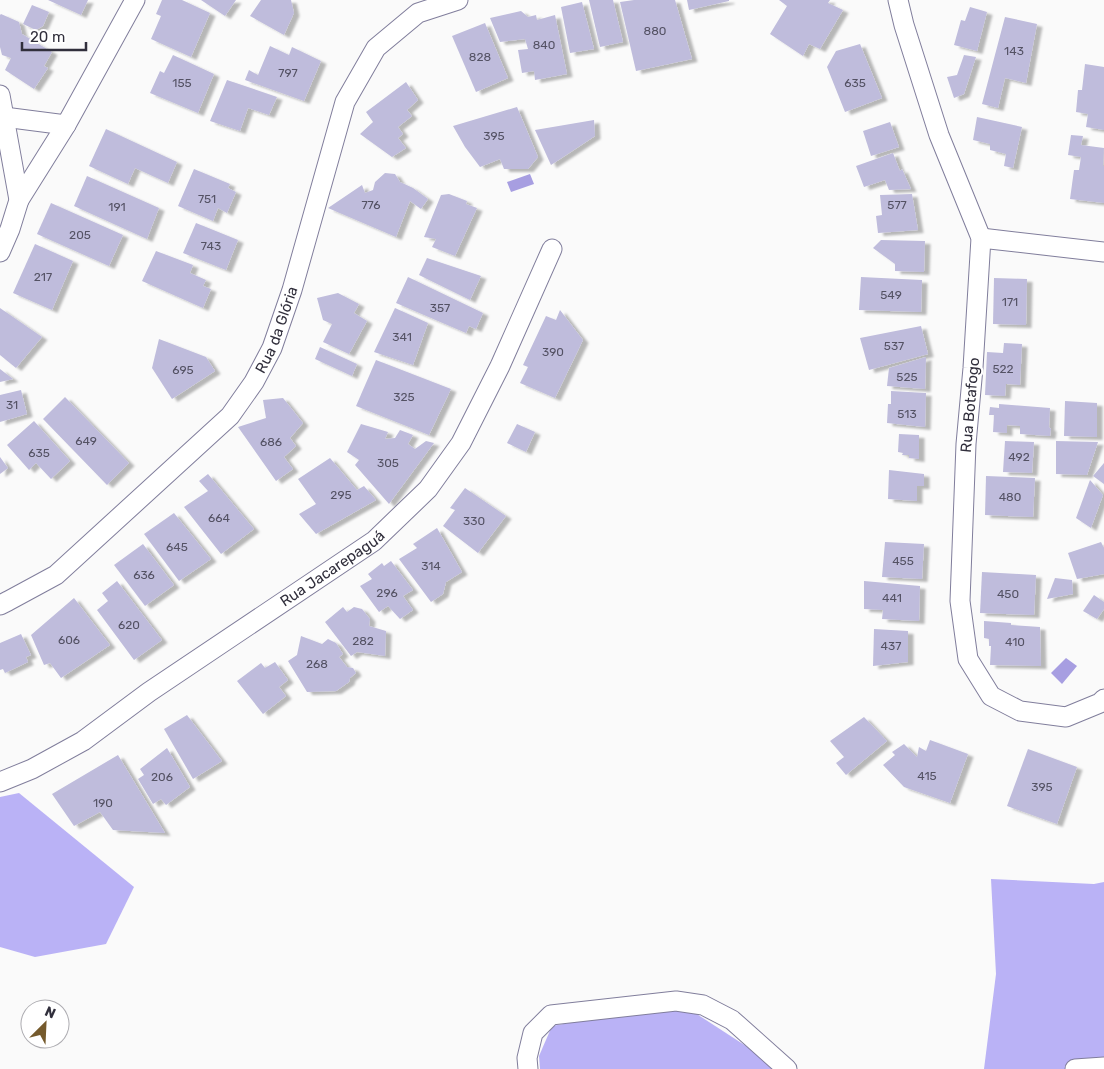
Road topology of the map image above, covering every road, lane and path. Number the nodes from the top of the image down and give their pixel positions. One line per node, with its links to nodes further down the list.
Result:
1 (135, 0): 6 (street)
2 (458, 0): 12 (street, Rua da Glória)
3 (898, 0): 8 (street, Rua Botafogo)
4 (0, 95): 5 (street)
5 (4, 117): 6 (street); 7 (street)
6 (66, 125): 7 (street)
7 (19, 200): 10 (street)
8 (981, 238): 11 (street); 13 (street, Rua Botafogo)
9 (552, 249): 14 (street, Rua Jacarepaguá)
10 (0, 252)
11 (1104, 252)
12 (0, 605)
13 (1104, 699)
14 (0, 782)
15 (1104, 1067): 18 (street)
16 (528, 1069): 17 (street)
17 (786, 1069)
18 (1075, 1069)

